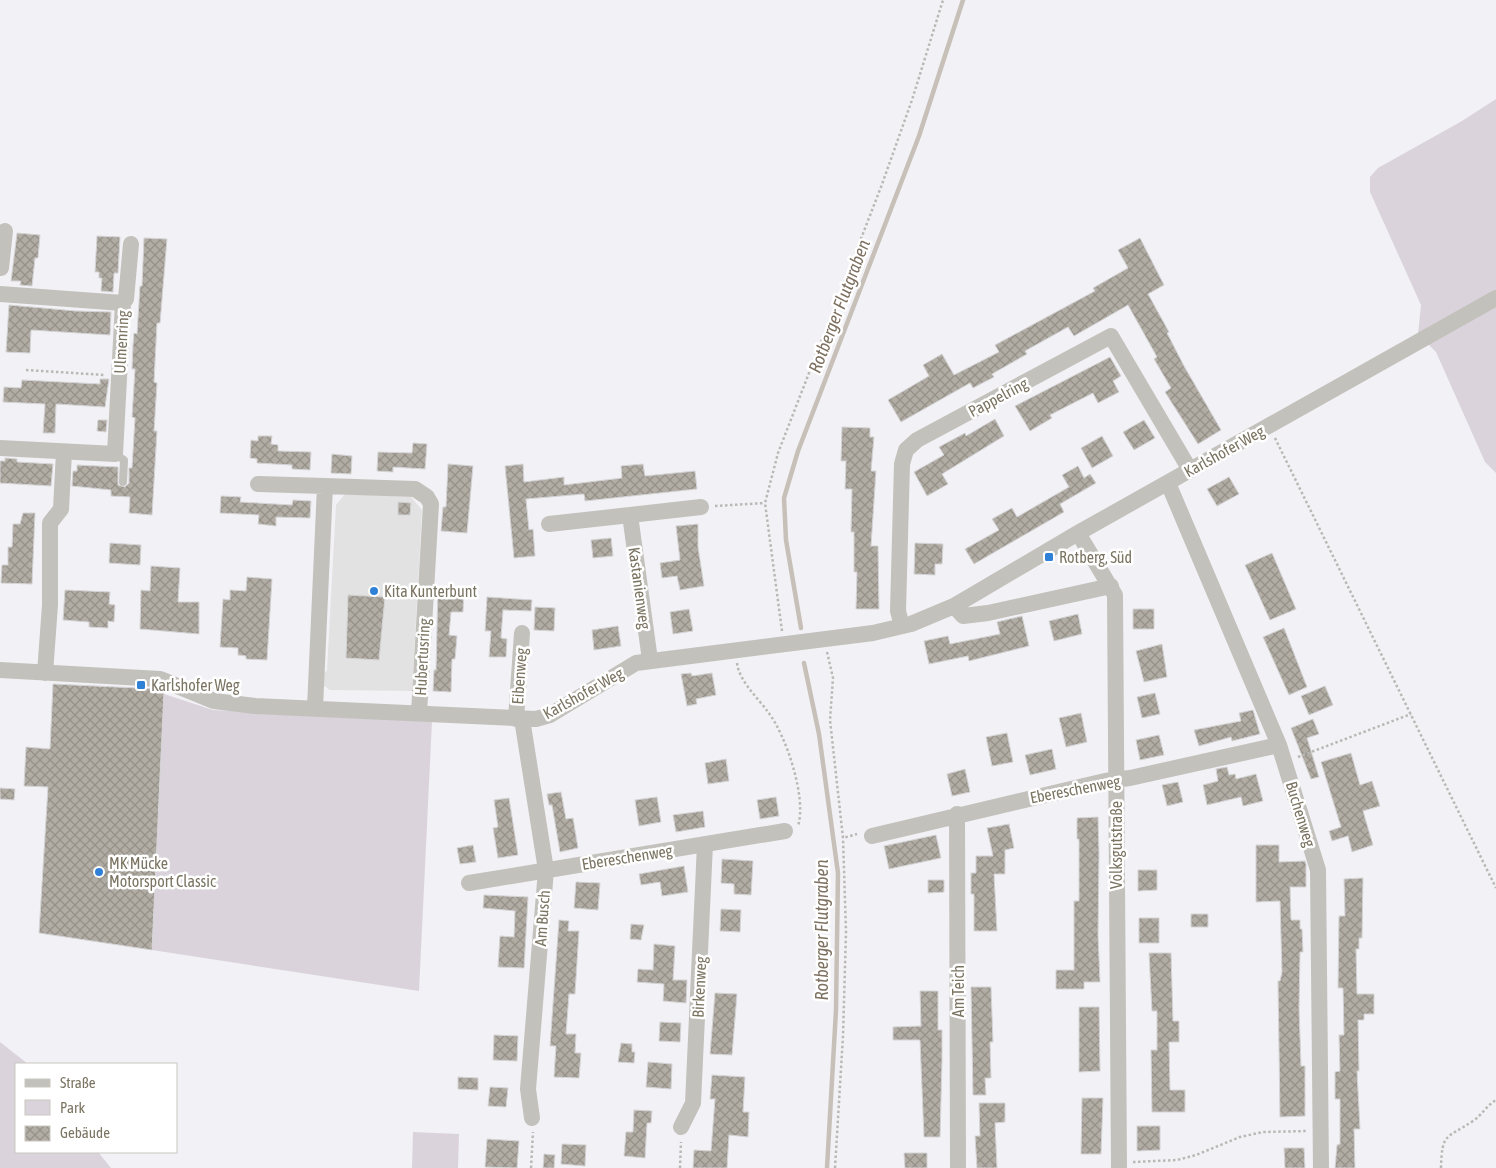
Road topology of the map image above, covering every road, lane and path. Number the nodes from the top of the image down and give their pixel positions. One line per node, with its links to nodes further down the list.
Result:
1 (943, 0): 19 (path)
2 (5, 231): 4 (street)
3 (131, 244): 7 (street)
4 (0, 273)
5 (0, 294): 7 (street, Ulmenring)
6 (1496, 298): 10 (street, Karlshofer Weg)
7 (123, 303): 9 (street, Ulmenring)
8 (26, 370): 9 (path)
9 (119, 376): 13 (street, Ulmenring)
10 (1269, 426): 14 (street, Karlshofer Weg); 36 (path)
11 (0, 448): 12 (street)
12 (64, 452): 13 (street); 33 (street)
13 (115, 454): 15 (lane)
14 (1190, 470): 16 (street, Karlshofer Weg); 26 (street, Pappelring)
15 (123, 482)
16 (1168, 483): 23 (street, Karlshofer Weg); 38 (street, Buchenweg)
17 (258, 484): 18 (street, Hubertusring)
18 (325, 486): 34 (street); 35 (street, Hubertusring)
19 (765, 503): 20 (path); 29 (path)
20 (701, 508): 21 (street)
21 (630, 515): 22 (street); 31 (street, Kastanienweg)
22 (549, 524)
23 (1078, 533): 24 (street, Volksgutstraße); 25 (street, Karlshofer Weg)
24 (1112, 586): 25 (street); 40 (street, Volksgutstraße)
25 (954, 606): 26 (street, Karlshofer Weg)
26 (902, 626): 28 (street, Karlshofer Weg)
27 (522, 633): 37 (street, Eibenweg)
28 (821, 639): 29 (street, Karlshofer Weg); 44 (path)
29 (788, 643): 30 (street, Karlshofer Weg)
30 (736, 649): 31 (street, Karlshofer Weg); 42 (path)
31 (650, 660): 37 (street, Karlshofer Weg)
32 (0, 670): 33 (street, Karlshofer Weg)
33 (45, 673): 34 (street, Karlshofer Weg)
34 (315, 708): 35 (street, Karlshofer Weg)
35 (419, 713): 37 (street, Karlshofer Weg)
36 (1411, 714): 39 (path); 48 (path)
37 (519, 719): 46 (street, Am Busch)
38 (1279, 745): 39 (street, Buchenweg); 40 (street, Ebereschenweg)
39 (1285, 762): 52 (street, Buchenweg)
40 (1116, 780): 41 (street, Ebereschenweg); 53 (street, Volksgutstraße)
41 (957, 814): 43 (street, Ebereschenweg); 57 (street, Am Teich)
42 (785, 831): 45 (street, Ebereschenweg)
43 (872, 836): 44 (path)
44 (843, 838): 56 (path)
45 (706, 844): 46 (street, Ebereschenweg); 51 (street, Birkenweg)
46 (546, 870): 47 (street, Ebereschenweg); 50 (street, Am Busch)
47 (469, 883)
48 (1496, 888)
49 (1496, 1100): 59 (path)
50 (532, 1118): 54 (path)
51 (681, 1127): 55 (path)
52 (1321, 1131): 53 (path); 58 (street, Buchenweg)
53 (1119, 1166)
54 (531, 1168)
55 (680, 1168)
56 (835, 1168)
57 (958, 1168)
58 (1321, 1168)
59 (1441, 1168)

